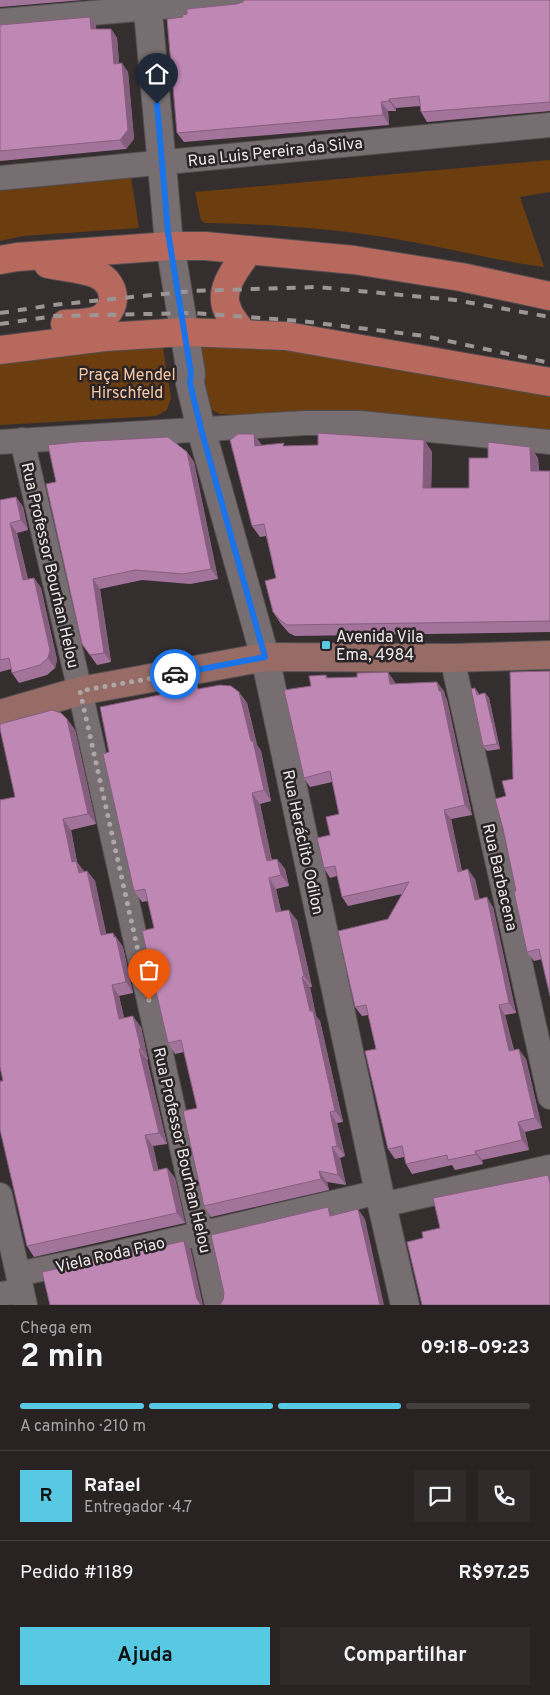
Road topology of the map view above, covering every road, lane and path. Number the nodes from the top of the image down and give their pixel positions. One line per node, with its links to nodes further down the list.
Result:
1 (241, 0): 2 (street)
2 (147, 4): 3 (street); 5 (street, Rua Heráclito Odilon)
3 (0, 21)
4 (550, 125): 5 (street, Rua Luis Pereira da Silva)
5 (162, 162): 6 (street, Rua Luis Pereira da Silva); 7 (street, Rua Heráclito Odilon)
6 (0, 178)
7 (170, 246): 8 (main road); 9 (main road); 11 (street, Rua Heráclito Odilon)
8 (249, 250): 10 (main road); 12 (main road)
9 (9, 258): 13 (main road)
10 (550, 296)
11 (180, 332): 12 (main road); 14 (main road); 16 (street, Rua Heráclito Odilon)
12 (243, 334): 15 (main road)
13 (0, 337)
14 (0, 350)
15 (550, 382)
16 (201, 429): 17 (street); 18 (street); 20 (street, Rua Heráclito Odilon)
17 (11, 441): 22 (street, Rua Professor Bourhan Helou)
18 (550, 442)
19 (550, 655): 21 (main road)
20 (265, 657): 21 (main road); 22 (main road); 27 (street, Rua Heráclito Odilon)
21 (452, 658): 24 (street, Rua Barbacena)
22 (80, 691): 23 (main road); 28 (street, Rua Professor Bourhan Helou)
23 (0, 714)
24 (550, 1097)
25 (550, 1167): 27 (street, Viela Roda Piao)
26 (0, 1195): 29 (street)
27 (380, 1198): 28 (street, Viela Roda Piao); 31 (street, Rua Heráclito Odilon)
28 (201, 1232): 29 (street, Viela Roda Piao); 30 (street, Rua Professor Bourhan Helou)
29 (16, 1291)
30 (217, 1305)
31 (405, 1305)

